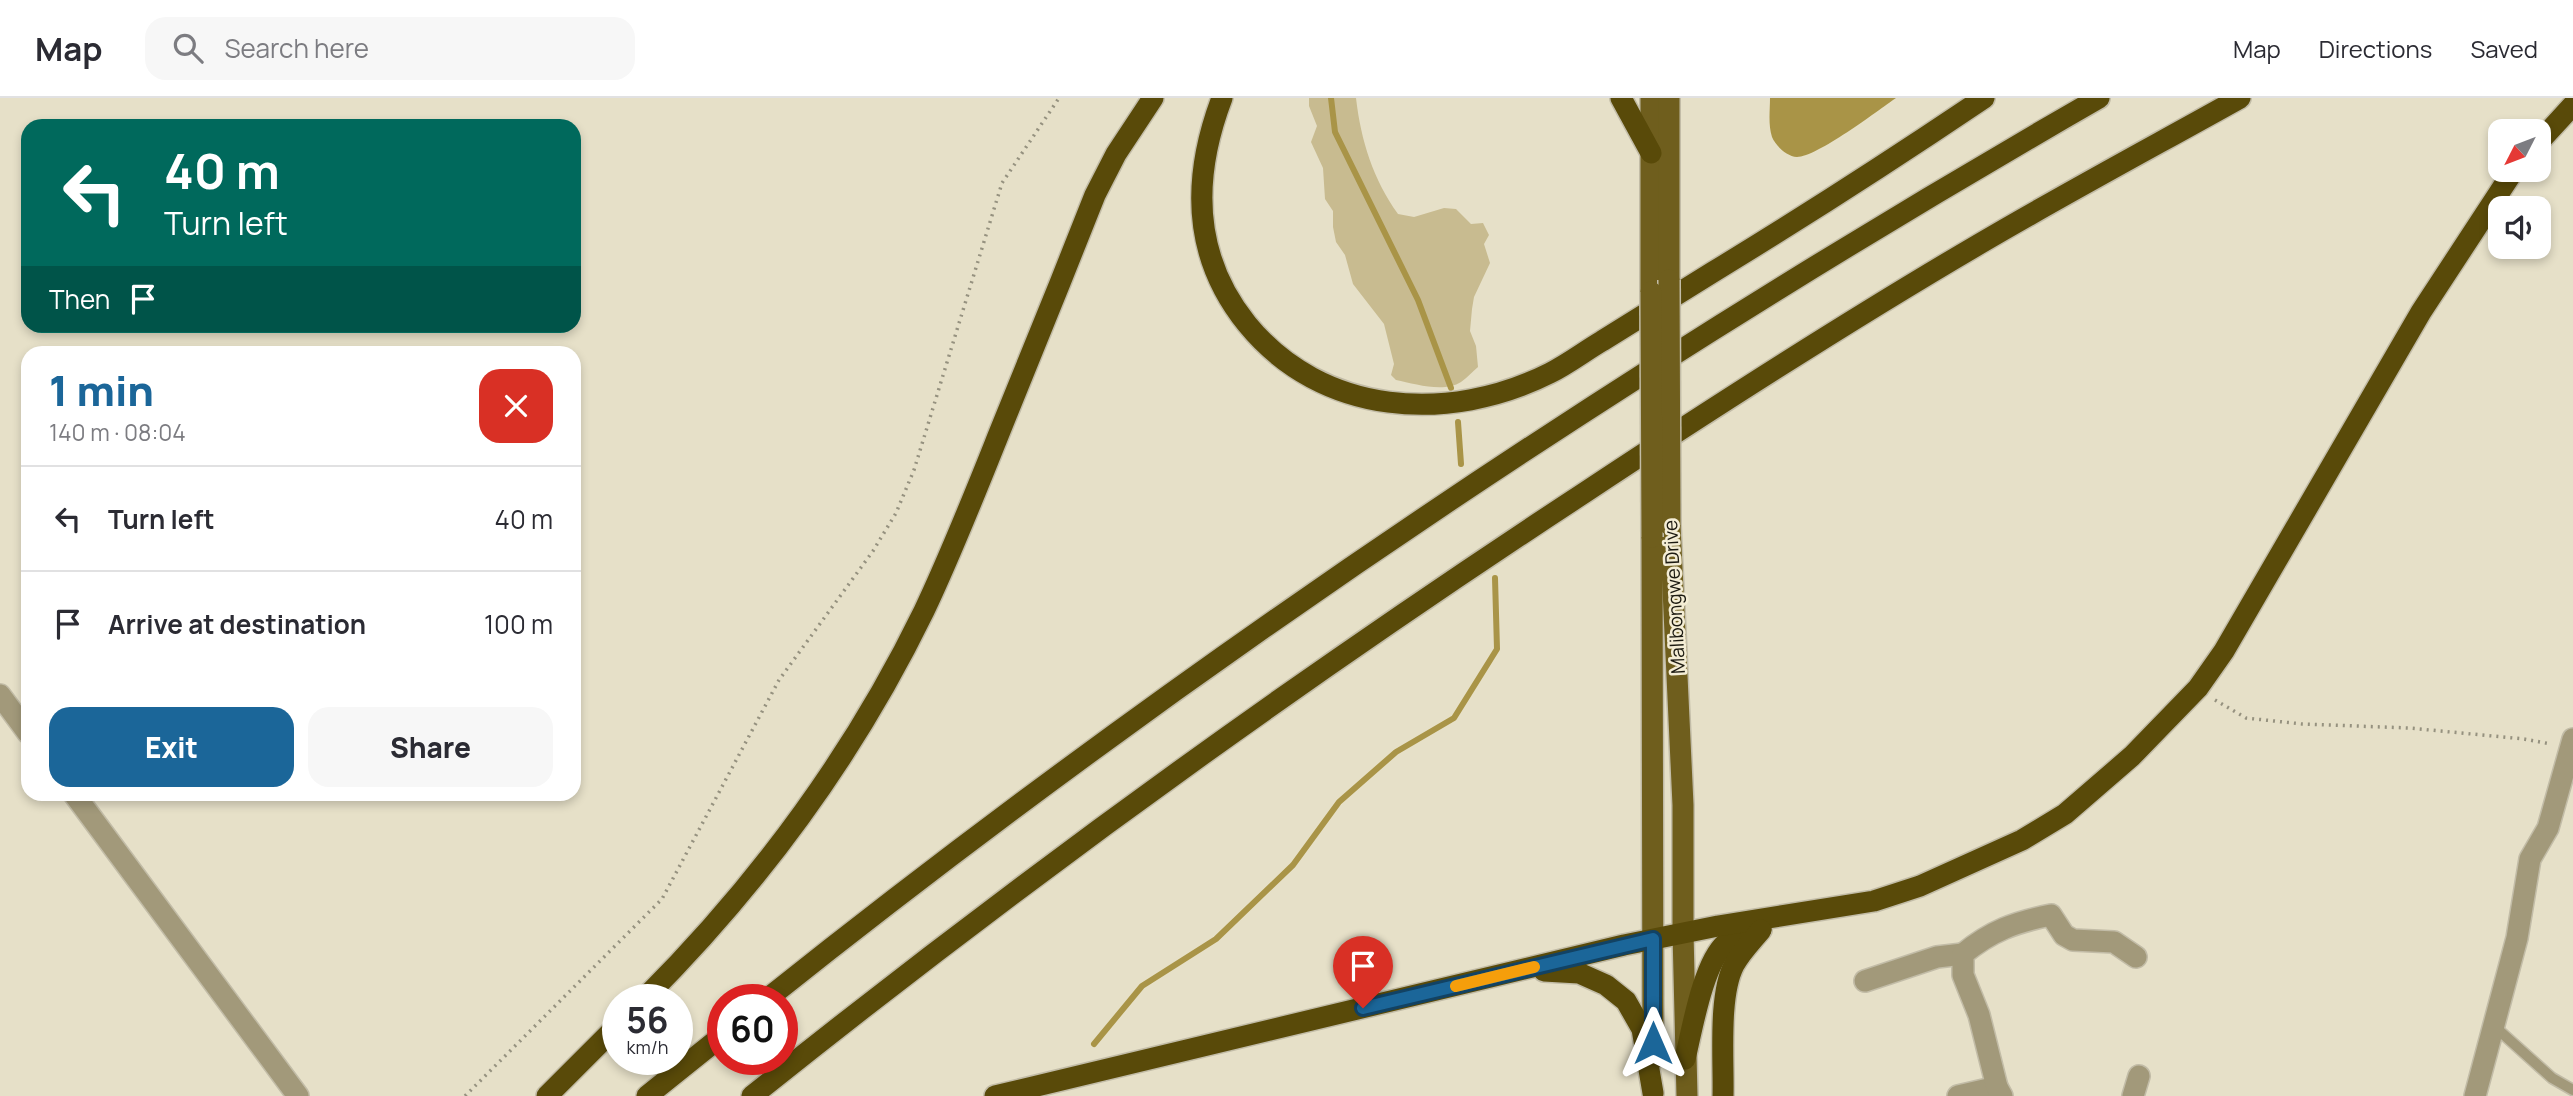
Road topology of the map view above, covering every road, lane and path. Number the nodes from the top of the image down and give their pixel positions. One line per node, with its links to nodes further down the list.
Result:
1 (1059, 98): 39 (path)
2 (1153, 98): 29 (highway)
3 (1222, 98): 7 (highway)
4 (1621, 98): 12 (highway)
5 (1651, 98): 12 (main road, Malibongwe Drive)
6 (1668, 98): 14 (main road, Malibongwe Drive)
7 (1984, 98)
8 (2099, 98): 30 (highway)
9 (2240, 98): 42 (highway)
10 (2573, 105): 11 (highway)
11 (2552, 128)
12 (1651, 153): 14 (main road, Malibongwe Drive)
13 (2506, 182): 16 (highway)
14 (1660, 286): 15 (main road, Malibongwe Drive, bridge)
15 (1661, 531): 23 (main road, Malibongwe Drive); 24 (main road, Malibongwe Drive)
16 (2198, 688): 19 (path); 21 (highway)
17 (0, 695): 18 (street)
18 (21, 724)
19 (2572, 743): 31 (street)
20 (79, 801): 38 (street)
21 (1810, 913): 22 (highway); 23 (highway)
22 (1762, 928): 34 (highway); 45 (highway)
23 (1682, 933): 24 (highway); 34 (main road, Malibongwe Drive)
24 (1653, 939): 27 (highway); 37 (main road, Malibongwe Drive)
25 (1963, 954): 26 (street); 28 (street); 36 (street)
26 (2136, 957)
27 (1521, 970): 37 (highway); 43 (highway)
28 (1865, 981)
29 (658, 984)
30 (786, 984)
31 (2494, 1026): 35 (lane); 47 (street)
32 (602, 1041): 40 (highway)
33 (707, 1048): 41 (highway)
34 (1685, 1059): 44 (main road, Malibongwe Drive)
35 (2573, 1090)
36 (2000, 1092): 46 (street)
37 (1653, 1094)
38 (298, 1096)
39 (465, 1096)
40 (547, 1096)
41 (647, 1096)
42 (752, 1096)
43 (995, 1096)
44 (1686, 1096)
45 (1723, 1096)
46 (1958, 1096)
47 (2475, 1096)

